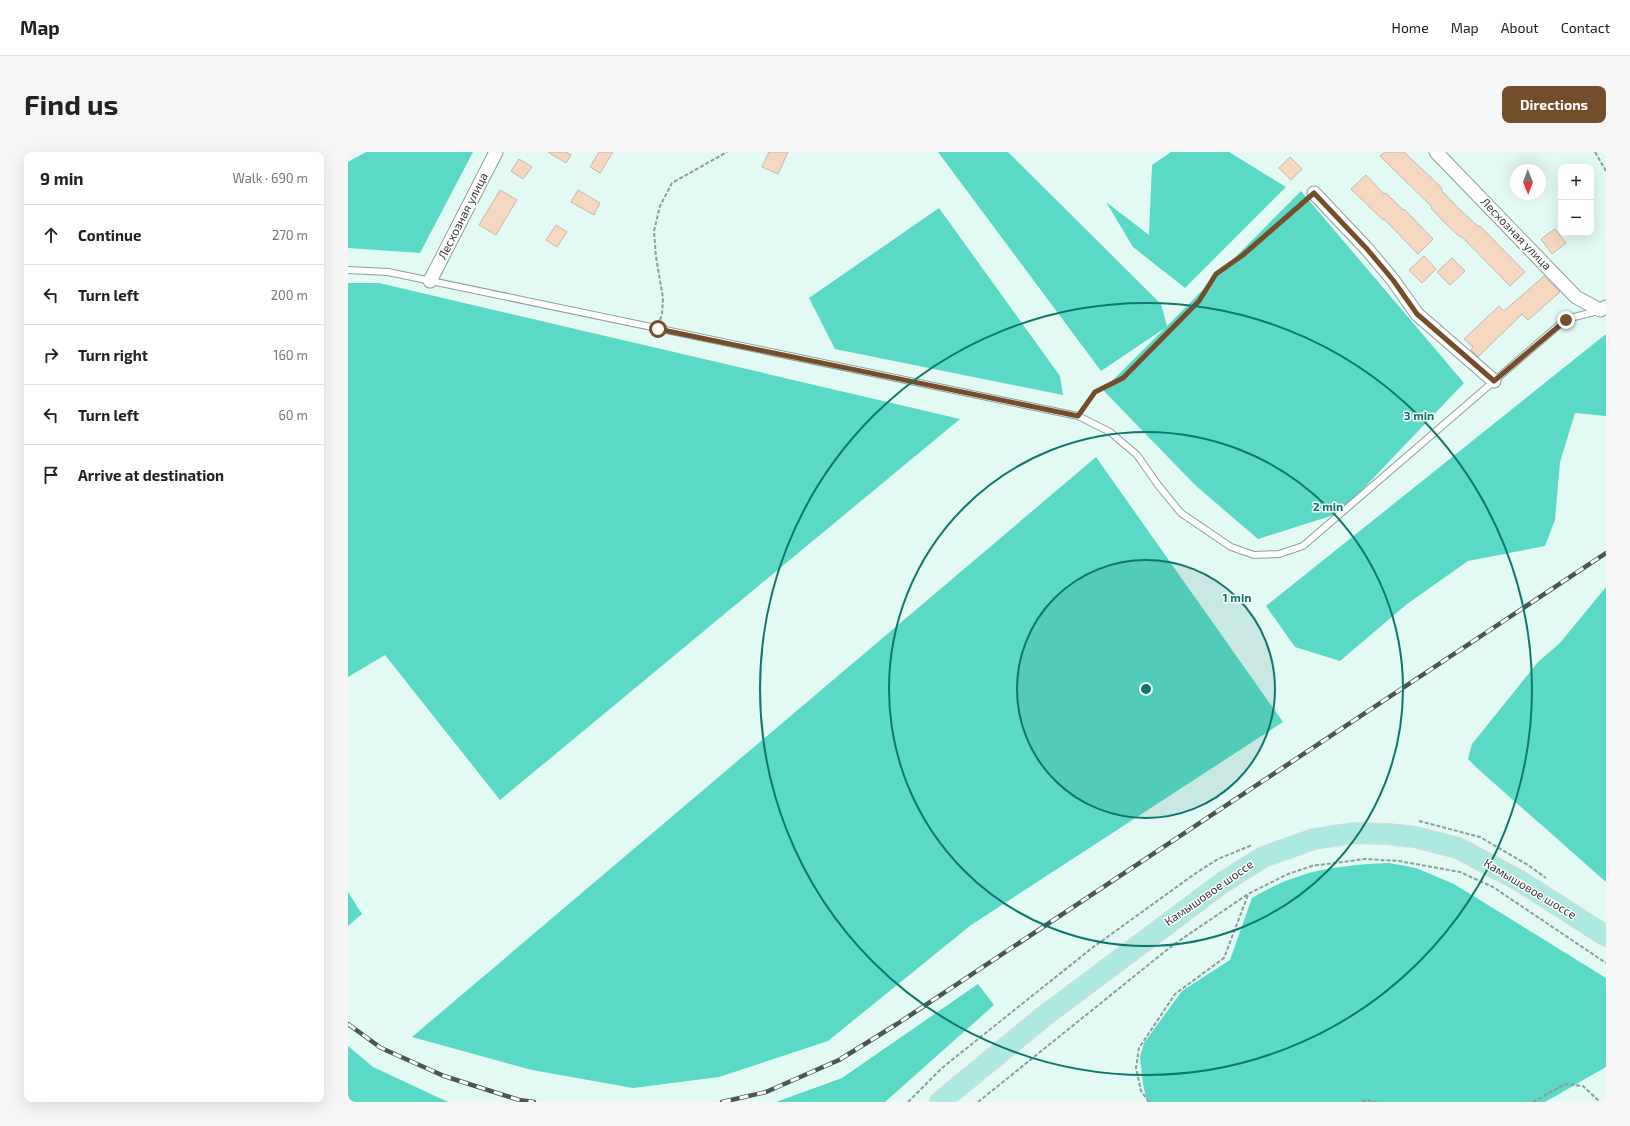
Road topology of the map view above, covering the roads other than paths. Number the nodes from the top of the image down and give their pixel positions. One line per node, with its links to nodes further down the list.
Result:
1 (496, 152): 5 (street, Лесхозная улица)
2 (1436, 152): 6 (street, Лесхозная улица)
3 (1314, 193): 7 (street)
4 (348, 270): 5 (lane)
5 (430, 281): 7 (lane)
6 (1604, 309): 7 (lane)
7 (1494, 381)
8 (1606, 936): 10 (main road, Камышовое шоссе)
9 (1606, 950): 11 (main road, Камышовое шоссе)
10 (940, 1102)
11 (957, 1102)

